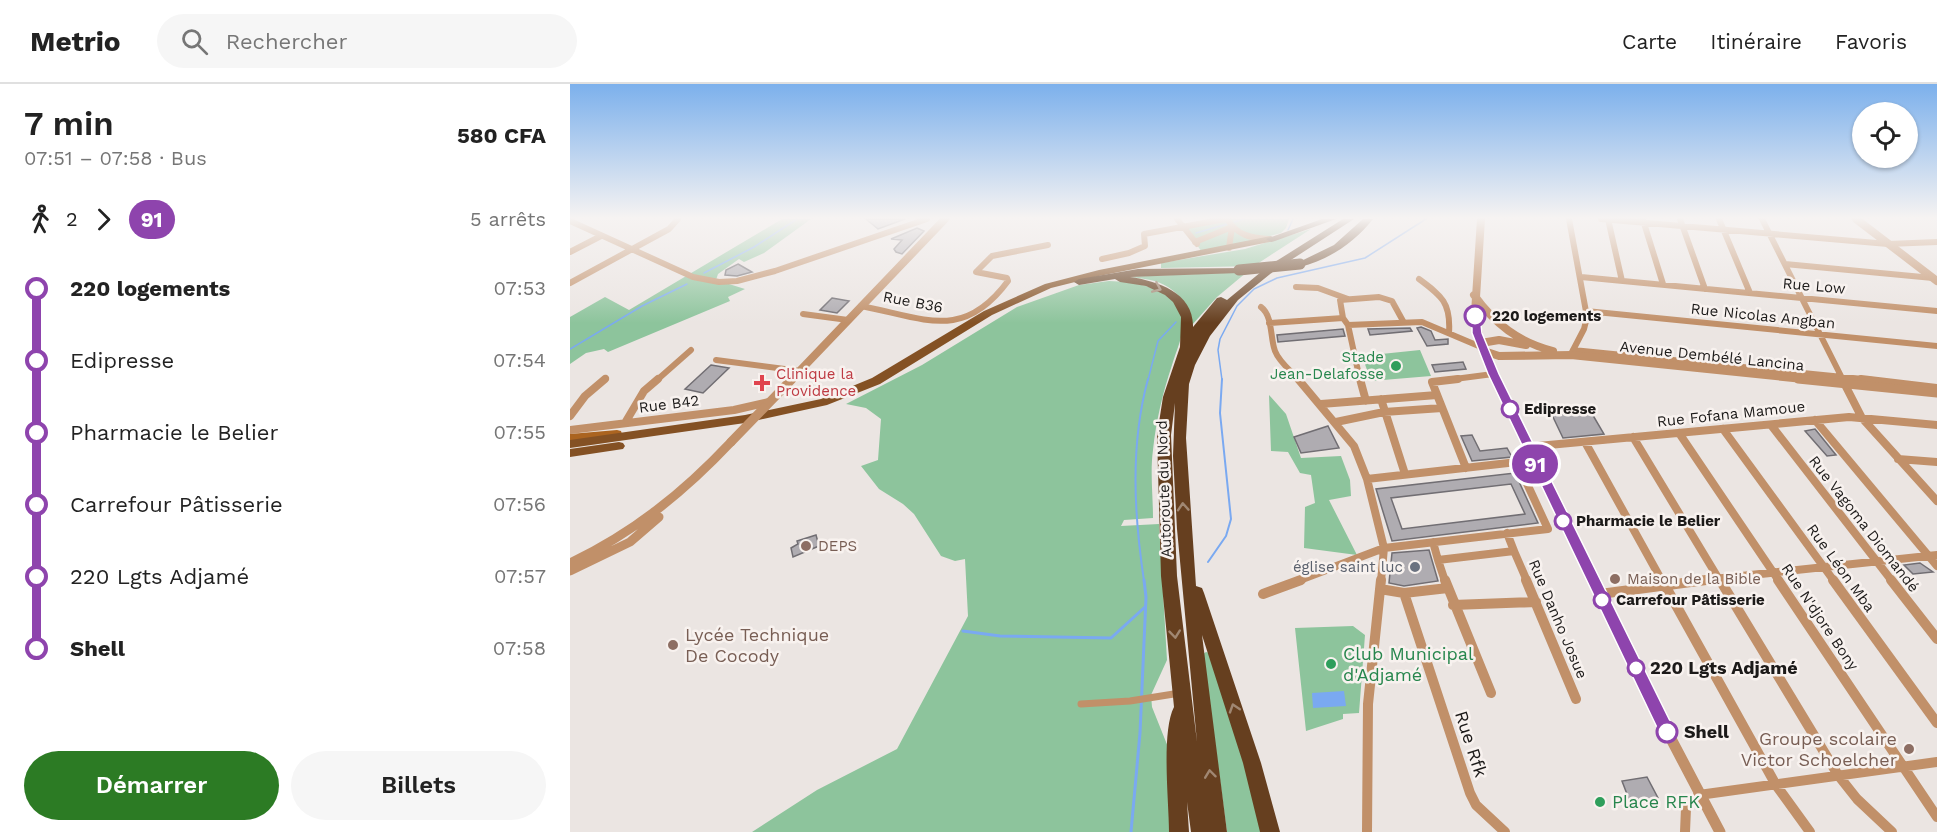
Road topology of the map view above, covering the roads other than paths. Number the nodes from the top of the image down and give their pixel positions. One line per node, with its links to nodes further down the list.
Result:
1 (623, 254): 26 (street)
2 (643, 254): 3 (street)
3 (827, 254)
4 (911, 254): 34 (street)
5 (1004, 254): 34 (street, Rue B36)
6 (1121, 254): 19 (street)
7 (1200, 254): 73 (main road)
8 (1279, 254): 49 (highway, Autoroute du Nord)
9 (1293, 254): 101 (highway, Autoroute du Nord, one-way to 9)
10 (1327, 254): 25 (highway, bridge)
11 (1478, 254): 30 (street)
12 (1576, 254): 21 (street)
13 (1616, 254): 24 (street)
14 (1654, 254): 27 (street)
15 (1693, 254): 29 (street)
16 (1734, 254): 31 (street)
17 (1780, 254): 20 (street)
18 (1901, 254): 23 (street)
19 (1102, 260)
20 (1785, 264): 23 (street); 32 (street)
21 (1581, 277): 24 (street, Rue Low); 36 (street)
22 (1419, 279): 43 (street)
23 (1935, 279)
24 (1622, 281): 27 (street, Rue Low)
25 (1079, 282): 49 (highway, one-way to 49); 81 (main road)
26 (570, 283)
27 (1663, 284): 29 (street, Rue Low)
28 (1296, 287): 33 (street)
29 (1705, 289): 31 (street, Rue Low)
30 (1473, 293): 46 (street); 47 (street)
31 (1750, 293): 32 (street, Rue Low)
32 (1802, 298): 37 (street, Rue Low); 44 (street)
33 (1348, 299): 40 (street); 41 (street)
34 (861, 306): 39 (street)
35 (1262, 308): 42 (street)
36 (1586, 311): 44 (street, Rue Nicolas Angban); 50 (street)
37 (1937, 311)
38 (803, 314): 39 (street)
39 (848, 320): 53 (street)
40 (1346, 321): 41 (street); 42 (street); 61 (street)
41 (1403, 321): 43 (street)
42 (1269, 323): 62 (street)
43 (1449, 333): 46 (street)
44 (1821, 335): 45 (street, Rue Nicolas Angban); 56 (street)
45 (1937, 346)
46 (1482, 347): 47 (street); 51 (street, Avenue Dembélé Lancina); 54 (street)
47 (1543, 349): 50 (street)
48 (691, 350): 70 (street)
49 (1184, 351): 117 (highway, Autoroute du Nord, one-way to 117)
50 (1572, 353): 51 (street, Avenue Dembélé Lancina); 56 (street, Avenue Dembélé Lancina)
51 (1511, 355): 54 (street)
52 (716, 360): 53 (street)
53 (800, 371): 63 (street)
54 (1493, 374): 59 (street); 82 (street)
55 (606, 378): 66 (street)
56 (1842, 379): 57 (street); 58 (street, Avenue Dembélé Lancina); 67 (street)
57 (1937, 388)
58 (1937, 393)
59 (1437, 395): 60 (street); 64 (street)
60 (1381, 399): 61 (street); 65 (street)
61 (1366, 401): 62 (street)
62 (1322, 404): 69 (street)
63 (767, 405): 70 (street, Rue B42); 92 (street, bridge)
64 (1442, 408): 65 (street); 88 (street)
65 (1384, 412): 69 (street); 89 (street)
66 (570, 416)
67 (1862, 418): 68 (street, Rue Fofana Mamoue); 72 (street, Rue Fofana Mamoue); 84 (street)
68 (1815, 420): 71 (street, Rue Fofana Mamoue); 97 (street)
69 (1336, 422): 90 (street)
70 (626, 423): 75 (street, Rue B42)
71 (1771, 425): 74 (street, Rue Fofana Mamoue); 99 (street, Rue Vagoma Diomandé)
72 (1937, 425)
73 (678, 429): 78 (main road); 81 (main road)
74 (1724, 429): 76 (street, Rue Fofana Mamoue); 103 (street, Rue Léon Mba)
75 (570, 430)
76 (1680, 433): 77 (street, Rue Fofana Mamoue); 105 (street, Rue N'djore Bony)
77 (1633, 437): 79 (street, Rue Fofana Mamoue); 106 (street)
78 (570, 438)
79 (1585, 442): 82 (street, Rue Fofana Mamoue); 107 (street)
80 (570, 444): 81 (main road)
81 (592, 446): 83 (main road)
82 (1527, 447): 85 (street)
83 (570, 453)
84 (1898, 459): 87 (street); 91 (street)
85 (1534, 460): 86 (street); 112 (street)
86 (1517, 462): 88 (street); 93 (street)
87 (1937, 462)
88 (1466, 468): 89 (street)
89 (1405, 474): 90 (street)
90 (1367, 478): 95 (street)
91 (1937, 501)
92 (668, 504): 100 (street); 104 (street)
93 (1507, 533): 94 (street); 96 (street, Rue Danho Josue)
94 (1433, 542): 95 (street); 98 (street)
95 (1384, 548): 109 (street); 111 (street)
96 (1514, 551): 98 (street); 113 (street, Rue Danho Josue)
97 (1933, 555): 99 (street); 102 (street)
98 (1438, 560): 108 (street)
99 (1876, 561): 103 (street); 115 (street, Rue Vagoma Diomandé)
100 (570, 564)
101 (1187, 566): 130 (highway, Autoroute du Nord, one-way to 101); 131 (highway, one-way to 101)
102 (1937, 566)
103 (1824, 567): 105 (street); 120 (street, Rue Léon Mba)
104 (570, 571)
105 (1774, 573): 106 (street); 122 (street, Rue N'djore Bony)
106 (1718, 578): 107 (street); 123 (street)
107 (1664, 585): 112 (street); 124 (street)
108 (1448, 588): 110 (street); 114 (street)
109 (1380, 589): 110 (street); 132 (street)
110 (1404, 593): 133 (street, Rue Rfk)
111 (1263, 594)
112 (1600, 594): 125 (street)
113 (1536, 602): 114 (street); 118 (street, Rue Danho Josue)
114 (1453, 605): 116 (street)
115 (1937, 639)
116 (1491, 693)
117 (1181, 696): 119 (street); 128 (highway); 129 (highway, Autoroute du Nord)
118 (1576, 699)
119 (1081, 704)
120 (1937, 723)
121 (1937, 762): 122 (street)
122 (1904, 767): 123 (street); 127 (street, Rue N'djore Bony)
123 (1838, 775): 124 (street); 138 (street)
124 (1776, 785): 125 (street); 137 (street)
125 (1699, 795): 126 (street); 134 (street)
126 (1708, 813): 135 (street); 136 (street)
127 (1937, 817)
128 (1179, 832)
129 (1201, 832)
130 (1217, 832)
131 (1270, 832)
132 (1366, 832)
133 (1505, 832)
134 (1685, 832)
135 (1710, 832)
136 (1720, 832)
137 (1810, 832)
138 (1892, 832)

